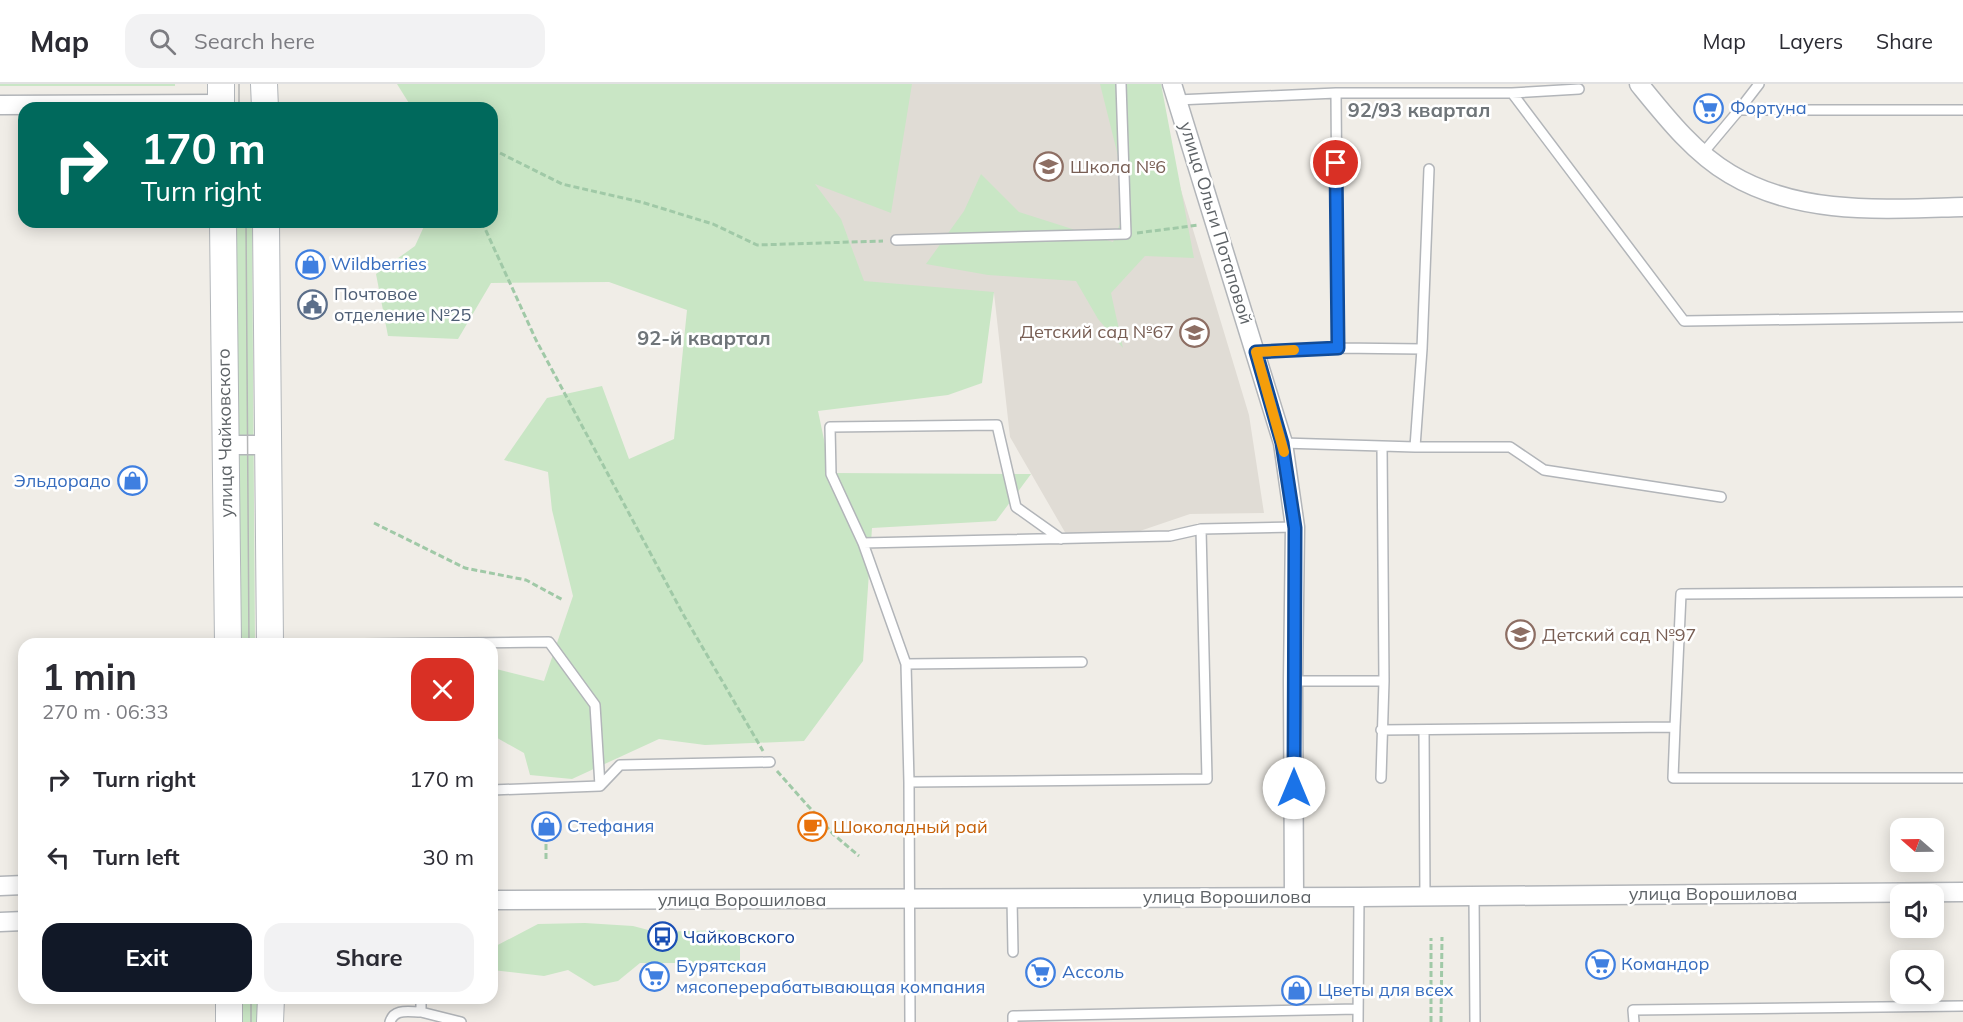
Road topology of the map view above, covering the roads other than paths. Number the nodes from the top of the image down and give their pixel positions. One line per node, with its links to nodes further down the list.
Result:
1 (264, 84): 11 (main road)
2 (1121, 84): 21 (lane)
3 (1639, 84): 16 (street)
4 (1759, 84): 14 (lane)
5 (1580, 89): 8 (lane)
6 (1175, 92): 7 (lane); 25 (street, улица Ольги Потаповой)
7 (1336, 93): 8 (lane); 23 (lane)
8 (1512, 93): 22 (lane)
9 (221, 99): 10 (street)
10 (110, 102)
11 (265, 102)
12 (0, 105): 13 (street)
13 (18, 105)
14 (1739, 110): 15 (lane); 16 (lane)
15 (1963, 110)
16 (1702, 153): 18 (street)
17 (1429, 169): 24 (lane)
18 (1963, 207)
19 (223, 228): 27 (main road, улица Чайковского)
20 (266, 228): 28 (main road)
21 (896, 240)
22 (1963, 317)
23 (1338, 348): 24 (lane); 25 (lane)
24 (1422, 349): 30 (lane)
25 (1256, 352): 26 (street, улица Ольги Потаповой)
26 (1282, 443): 29 (lane); 32 (street, улица Ольги Потаповой)
27 (226, 445): 28 (street); 37 (main road, улица Чайковского)
28 (268, 445): 38 (main road)
29 (1382, 446): 30 (lane); 43 (lane)
30 (1415, 447): 31 (lane)
31 (1721, 497)
32 (1295, 528): 33 (lane); 42 (street, улица Ольги Потаповой)
33 (1201, 529): 34 (lane); 50 (lane)
34 (1061, 538): 35 (lane); 35 (lane)
35 (863, 543): 41 (lane)
36 (1963, 592): 44 (lane)
37 (228, 638)
38 (270, 638)
39 (498, 643): 51 (lane)
40 (1082, 662): 41 (lane)
41 (906, 664): 50 (lane)
42 (1293, 681): 43 (lane); 58 (street, улица Ольги Потаповой)
43 (1384, 681): 45 (lane)
44 (1675, 727): 46 (lane); 49 (lane)
45 (1381, 730): 46 (lane); 48 (lane)
46 (1424, 730): 56 (lane)
47 (770, 762): 51 (lane)
48 (1381, 778)
49 (1963, 778)
50 (909, 782): 60 (lane)
51 (600, 786): 52 (lane)
52 (498, 790)
53 (0, 885): 54 (street)
54 (18, 885)
55 (1963, 892): 57 (street, улица Ворошилова)
56 (1425, 896): 57 (street, улица Ворошилова); 59 (street, улица Ворошилова)
57 (1474, 896): 79 (lane)
58 (1294, 897): 59 (street, улица Ворошилова); 61 (street, улица Ворошилова)
59 (1359, 897): 70 (lane)
60 (909, 898): 61 (street, улица Ворошилова); 62 (street, улица Ворошилова); 76 (lane)
61 (1012, 899): 65 (lane)
62 (498, 900)
63 (18, 921): 64 (street)
64 (0, 922)
65 (1013, 952)
66 (229, 1004): 72 (main road)
67 (270, 1004): 73 (main road)
68 (421, 1004): 71 (lane)
69 (1963, 1006): 80 (lane)
70 (1358, 1009): 77 (lane); 78 (lane)
71 (421, 1012): 74 (lane); 75 (lane)
72 (229, 1022)
73 (270, 1022)
74 (390, 1022)
75 (461, 1022)
76 (910, 1022)
77 (1013, 1022)
78 (1358, 1022)
79 (1475, 1022)
80 (1634, 1022)

